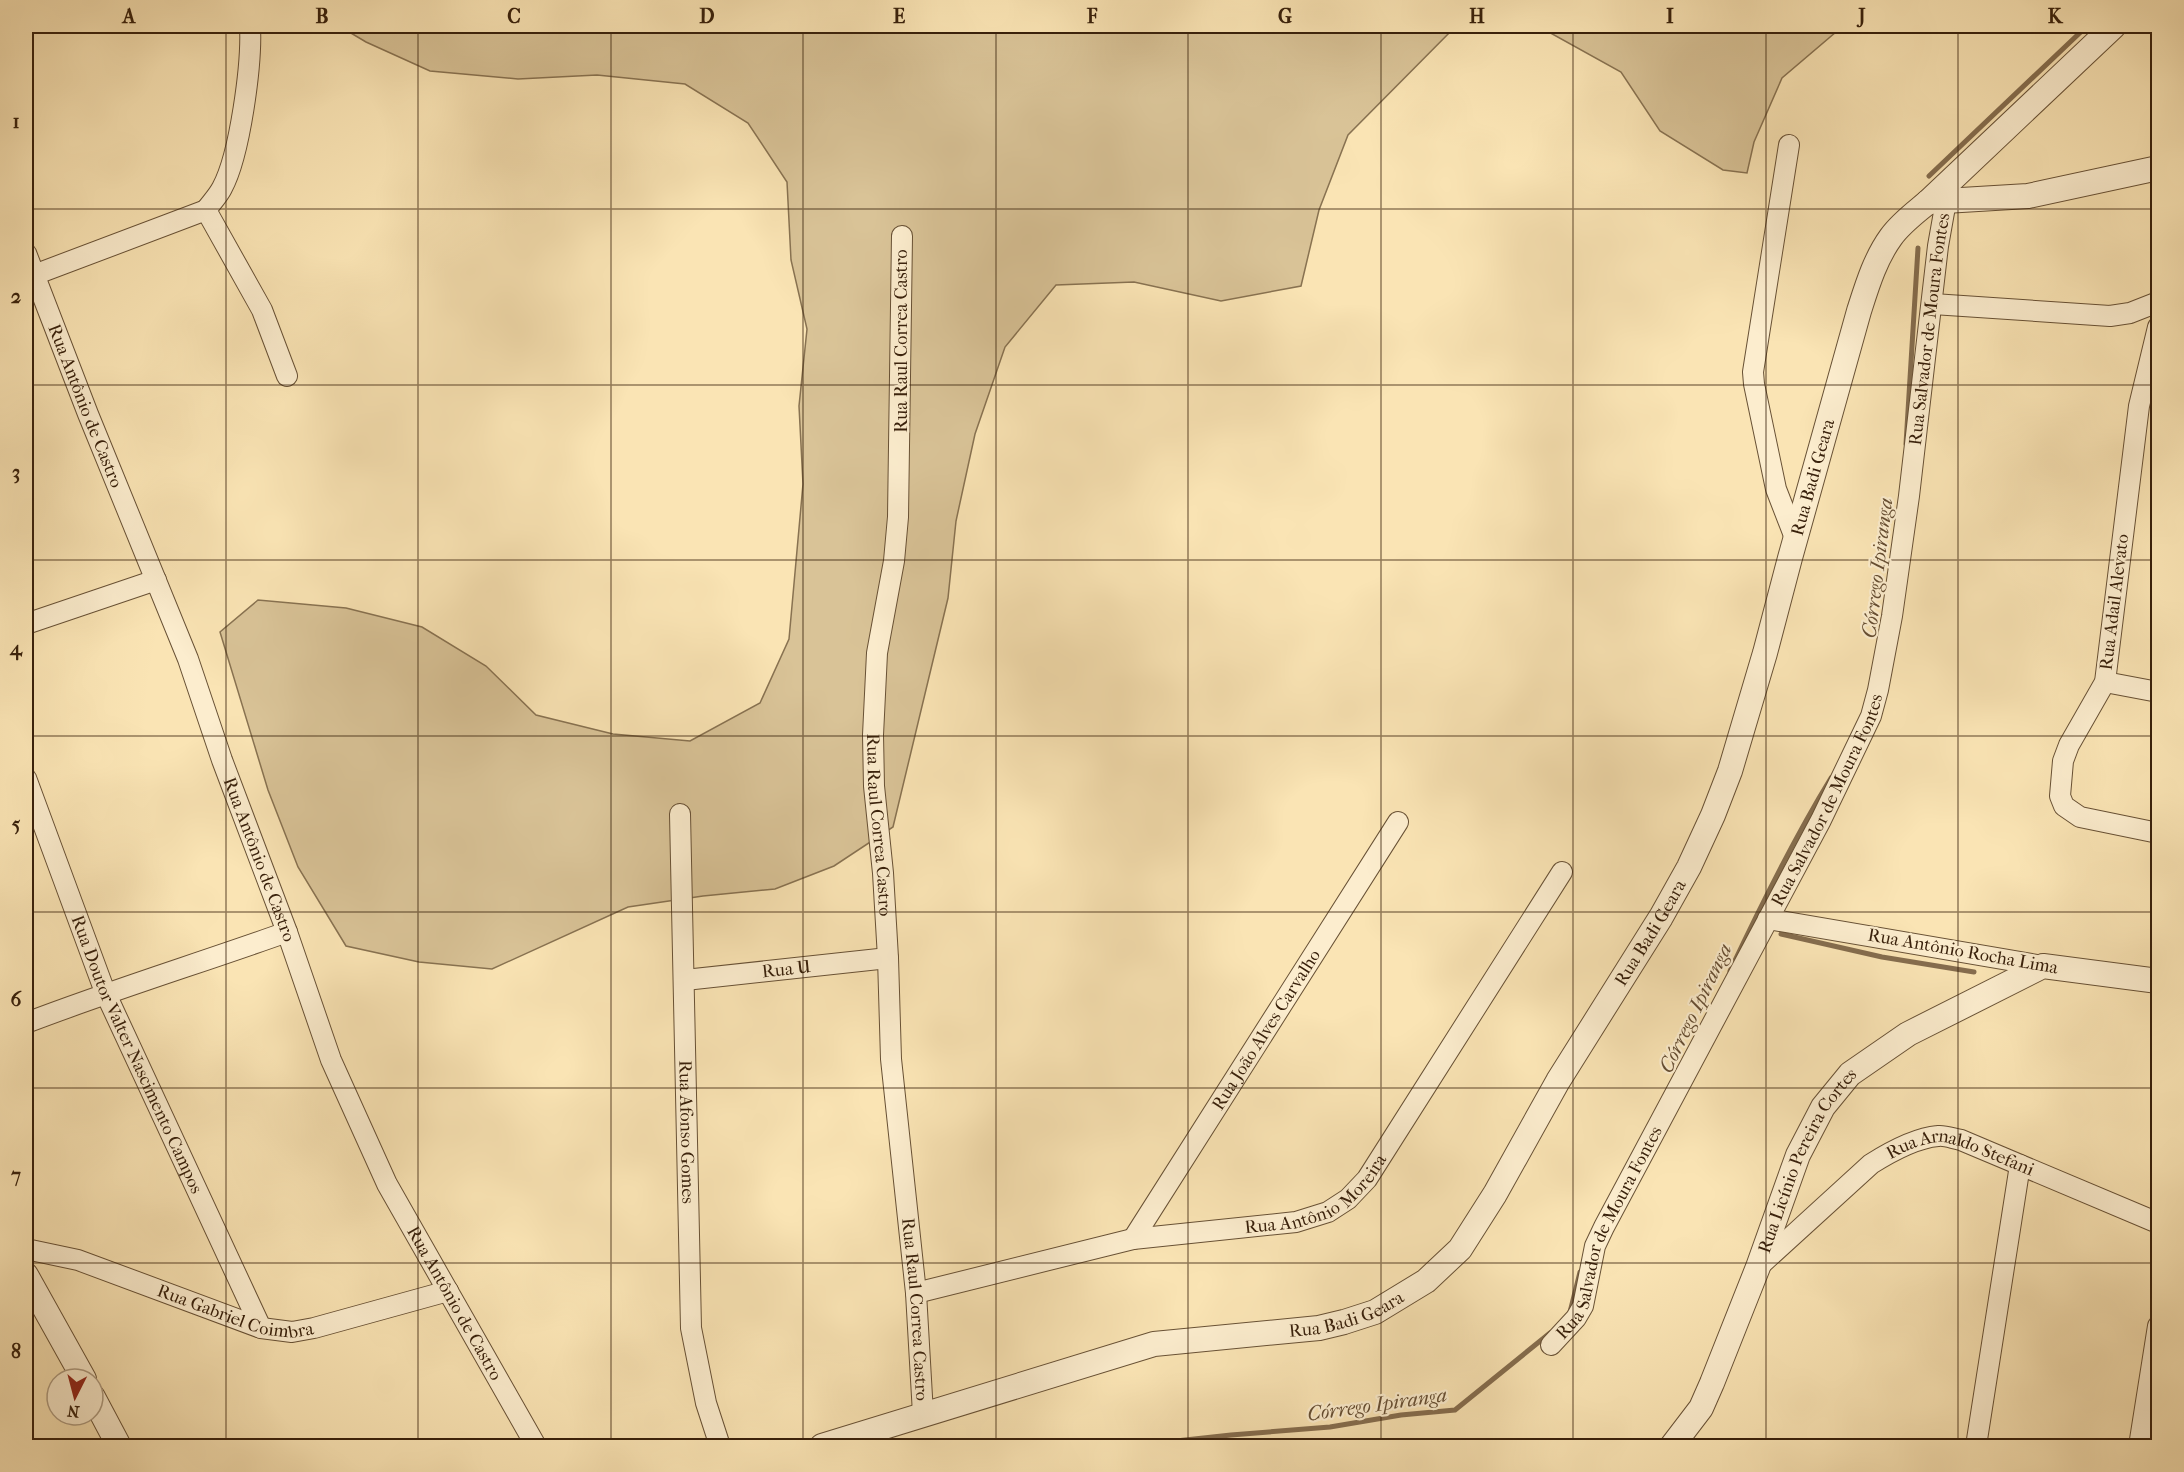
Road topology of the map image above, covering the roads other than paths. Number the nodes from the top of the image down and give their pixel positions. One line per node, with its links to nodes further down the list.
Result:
1 (250, 26): 6 (street)
2 (2114, 26): 5 (street, Rua Badi Geara)
3 (1789, 145): 14 (street)
4 (2158, 168): 5 (street)
5 (1937, 202): 11 (street, Rua Salvador de Moura Fontes); 14 (street, Rua Badi Geara)
6 (206, 210): 9 (street); 13 (street)
7 (902, 236): 26 (street, Rua Raul Correa Castro)
8 (26, 253): 9 (street, Rua Antônio de Castro)
9 (30, 277): 15 (street, Rua Antônio de Castro)
10 (2158, 302): 11 (street)
11 (1933, 304): 24 (street, Rua Salvador de Moura Fontes)
12 (2158, 327): 17 (street, Rua Adail Alevato)
13 (287, 376)
14 (1795, 538): 44 (street, Rua Badi Geara)
15 (156, 579): 16 (street); 25 (street, Rua Antônio de Castro)
16 (26, 624)
17 (2105, 682): 18 (street); 22 (street, Rua Adail Alevato)
18 (2158, 692)
19 (26, 778): 30 (street, Rua Doutor Valter Nascimento Campos)
20 (680, 814): 28 (street, Rua Afonso Gomes)
21 (1398, 822): 34 (street, Rua João Alves Carvalho)
22 (2158, 833)
23 (1562, 872): 34 (street, Rua Antônio Moreira)
24 (1768, 919): 27 (street, Rua Antônio Rocha Lima); 42 (street, Rua Salvador de Moura Fontes)
25 (287, 932): 30 (street); 38 (street, Rua Antônio de Castro)
26 (888, 958): 28 (street, Rua U); 39 (street, Rua Raul Correa Castro)
27 (2043, 966): 29 (street, Rua Antônio Rocha Lima); 36 (street, Rua Licínio Pereira Cortes)
28 (685, 980): 48 (street, Rua Afonso Gomes)
29 (2158, 981)
30 (105, 992): 31 (street); 41 (street, Rua Doutor Valter Nascimento Campos)
31 (26, 1023)
32 (2020, 1165): 33 (street, Rua Arnaldo Stefani); 36 (street, Rua Arnaldo Stefani); 51 (street)
33 (2158, 1223)
34 (1133, 1239): 39 (street, Rua Antônio Moreira)
35 (26, 1249): 41 (street, Rua Gabriel Coimbra)
36 (1758, 1267): 50 (street, Rua Licínio Pereira Cortes)
37 (26, 1275): 43 (street)
38 (448, 1291): 41 (street, Rua Gabriel Coimbra); 47 (street, Rua Antônio de Castro)
39 (916, 1293): 44 (street, Rua Raul Correa Castro)
40 (2158, 1326): 52 (street)
41 (261, 1328)
42 (1551, 1346)
43 (77, 1367)
44 (923, 1414): 49 (street, Rua Badi Geara)
45 (105, 1420): 46 (street)
46 (119, 1446)
47 (536, 1446)
48 (720, 1446)
49 (822, 1446)
50 (1672, 1446)
51 (1976, 1446)
52 (2139, 1446)

